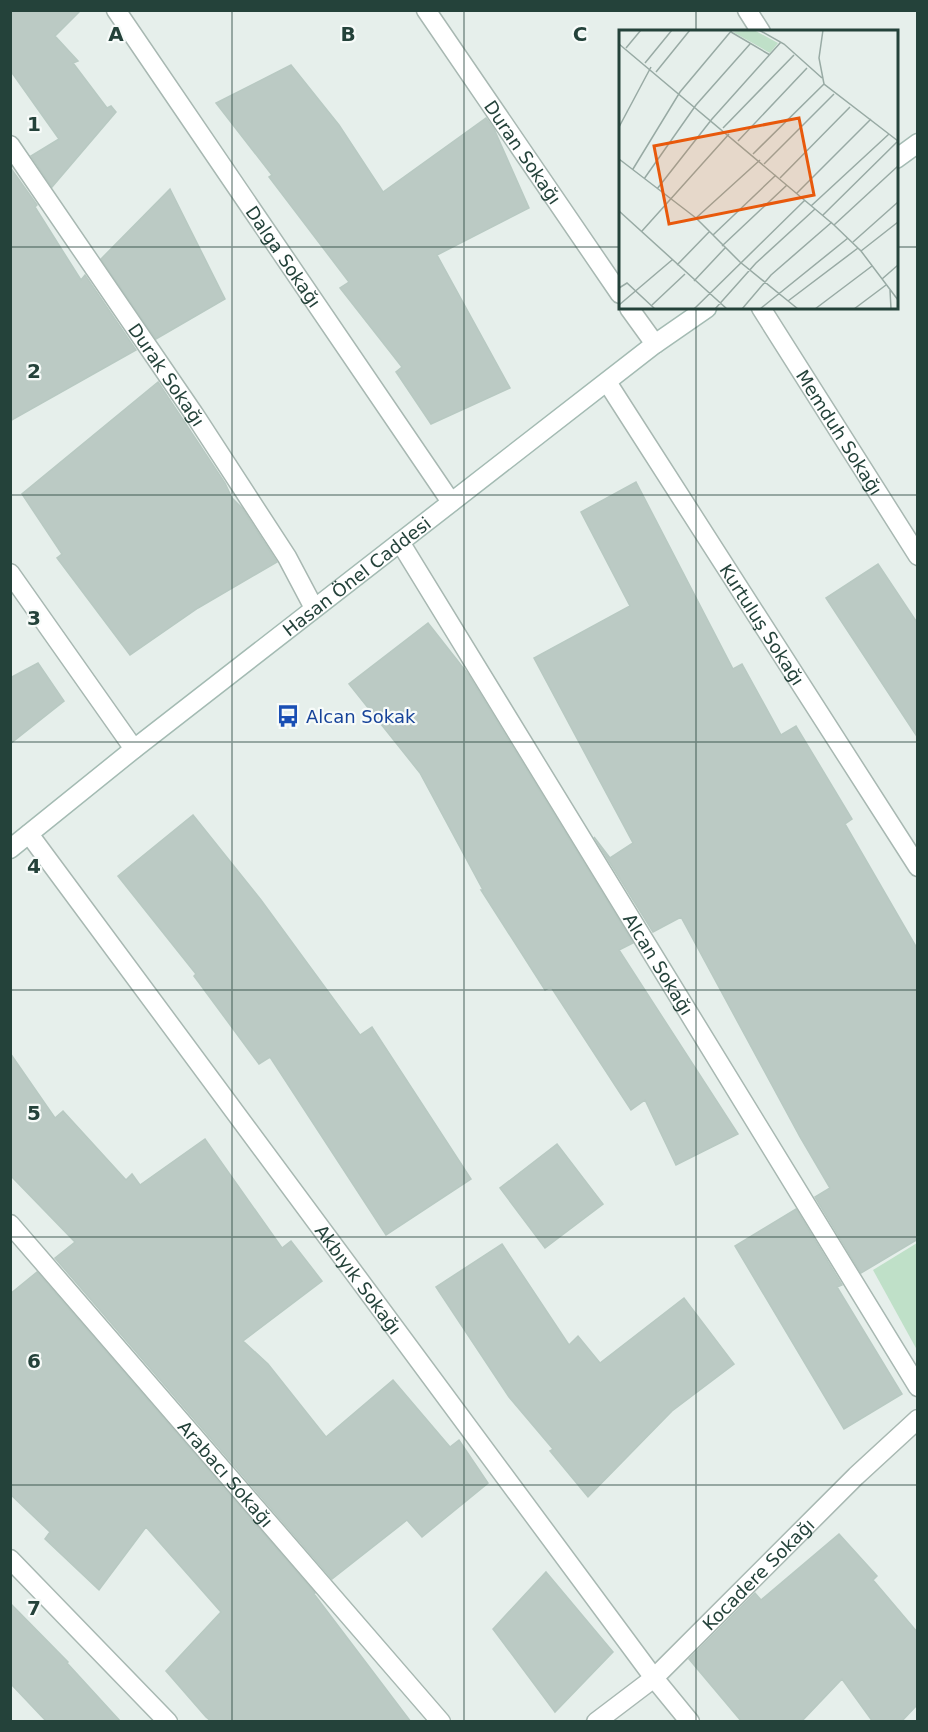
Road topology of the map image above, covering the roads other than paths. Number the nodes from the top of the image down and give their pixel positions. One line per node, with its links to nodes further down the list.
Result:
1 (116, 10): 14 (street, Dalga Sokağı)
2 (426, 10): 8 (street, Duran Sokağı)
3 (747, 10): 4 (street)
4 (760, 30)
5 (918, 143): 7 (street)
6 (10, 145): 18 (street, Durak Sokağı)
7 (898, 158)
8 (619, 291)
9 (630, 309): 12 (street)
10 (706, 309): 12 (street, Hasan Önel Caddesi)
11 (762, 309): 16 (street, Memduh Sokağı)
12 (655, 344): 13 (street, Hasan Önel Caddesi)
13 (607, 382): 14 (street, Hasan Önel Caddesi); 22 (street, Kurtuluş Sokağı)
14 (451, 502): 15 (street, Hasan Önel Caddesi)
15 (400, 542): 18 (street, Hasan Önel Caddesi); 24 (street, Alcan Sokağı)
16 (918, 556)
17 (10, 573): 19 (street)
18 (314, 609): 19 (street, Hasan Önel Caddesi)
19 (134, 749): 20 (street, Hasan Önel Caddesi)
20 (29, 834): 21 (street, Hasan Önel Caddesi); 27 (street, Akbıyık Sokağı)
21 (10, 849)
22 (918, 867)
23 (10, 1224): 29 (street, Arabacı Sokağı)
24 (918, 1387)
25 (918, 1419): 27 (street, Kocadere Sokağı)
26 (10, 1559): 28 (street)
27 (654, 1678): 30 (street, Kocadere Sokağı); 31 (street, Akbıyık Sokağı)
28 (168, 1722)
29 (441, 1722)
30 (596, 1722)
31 (690, 1722)

